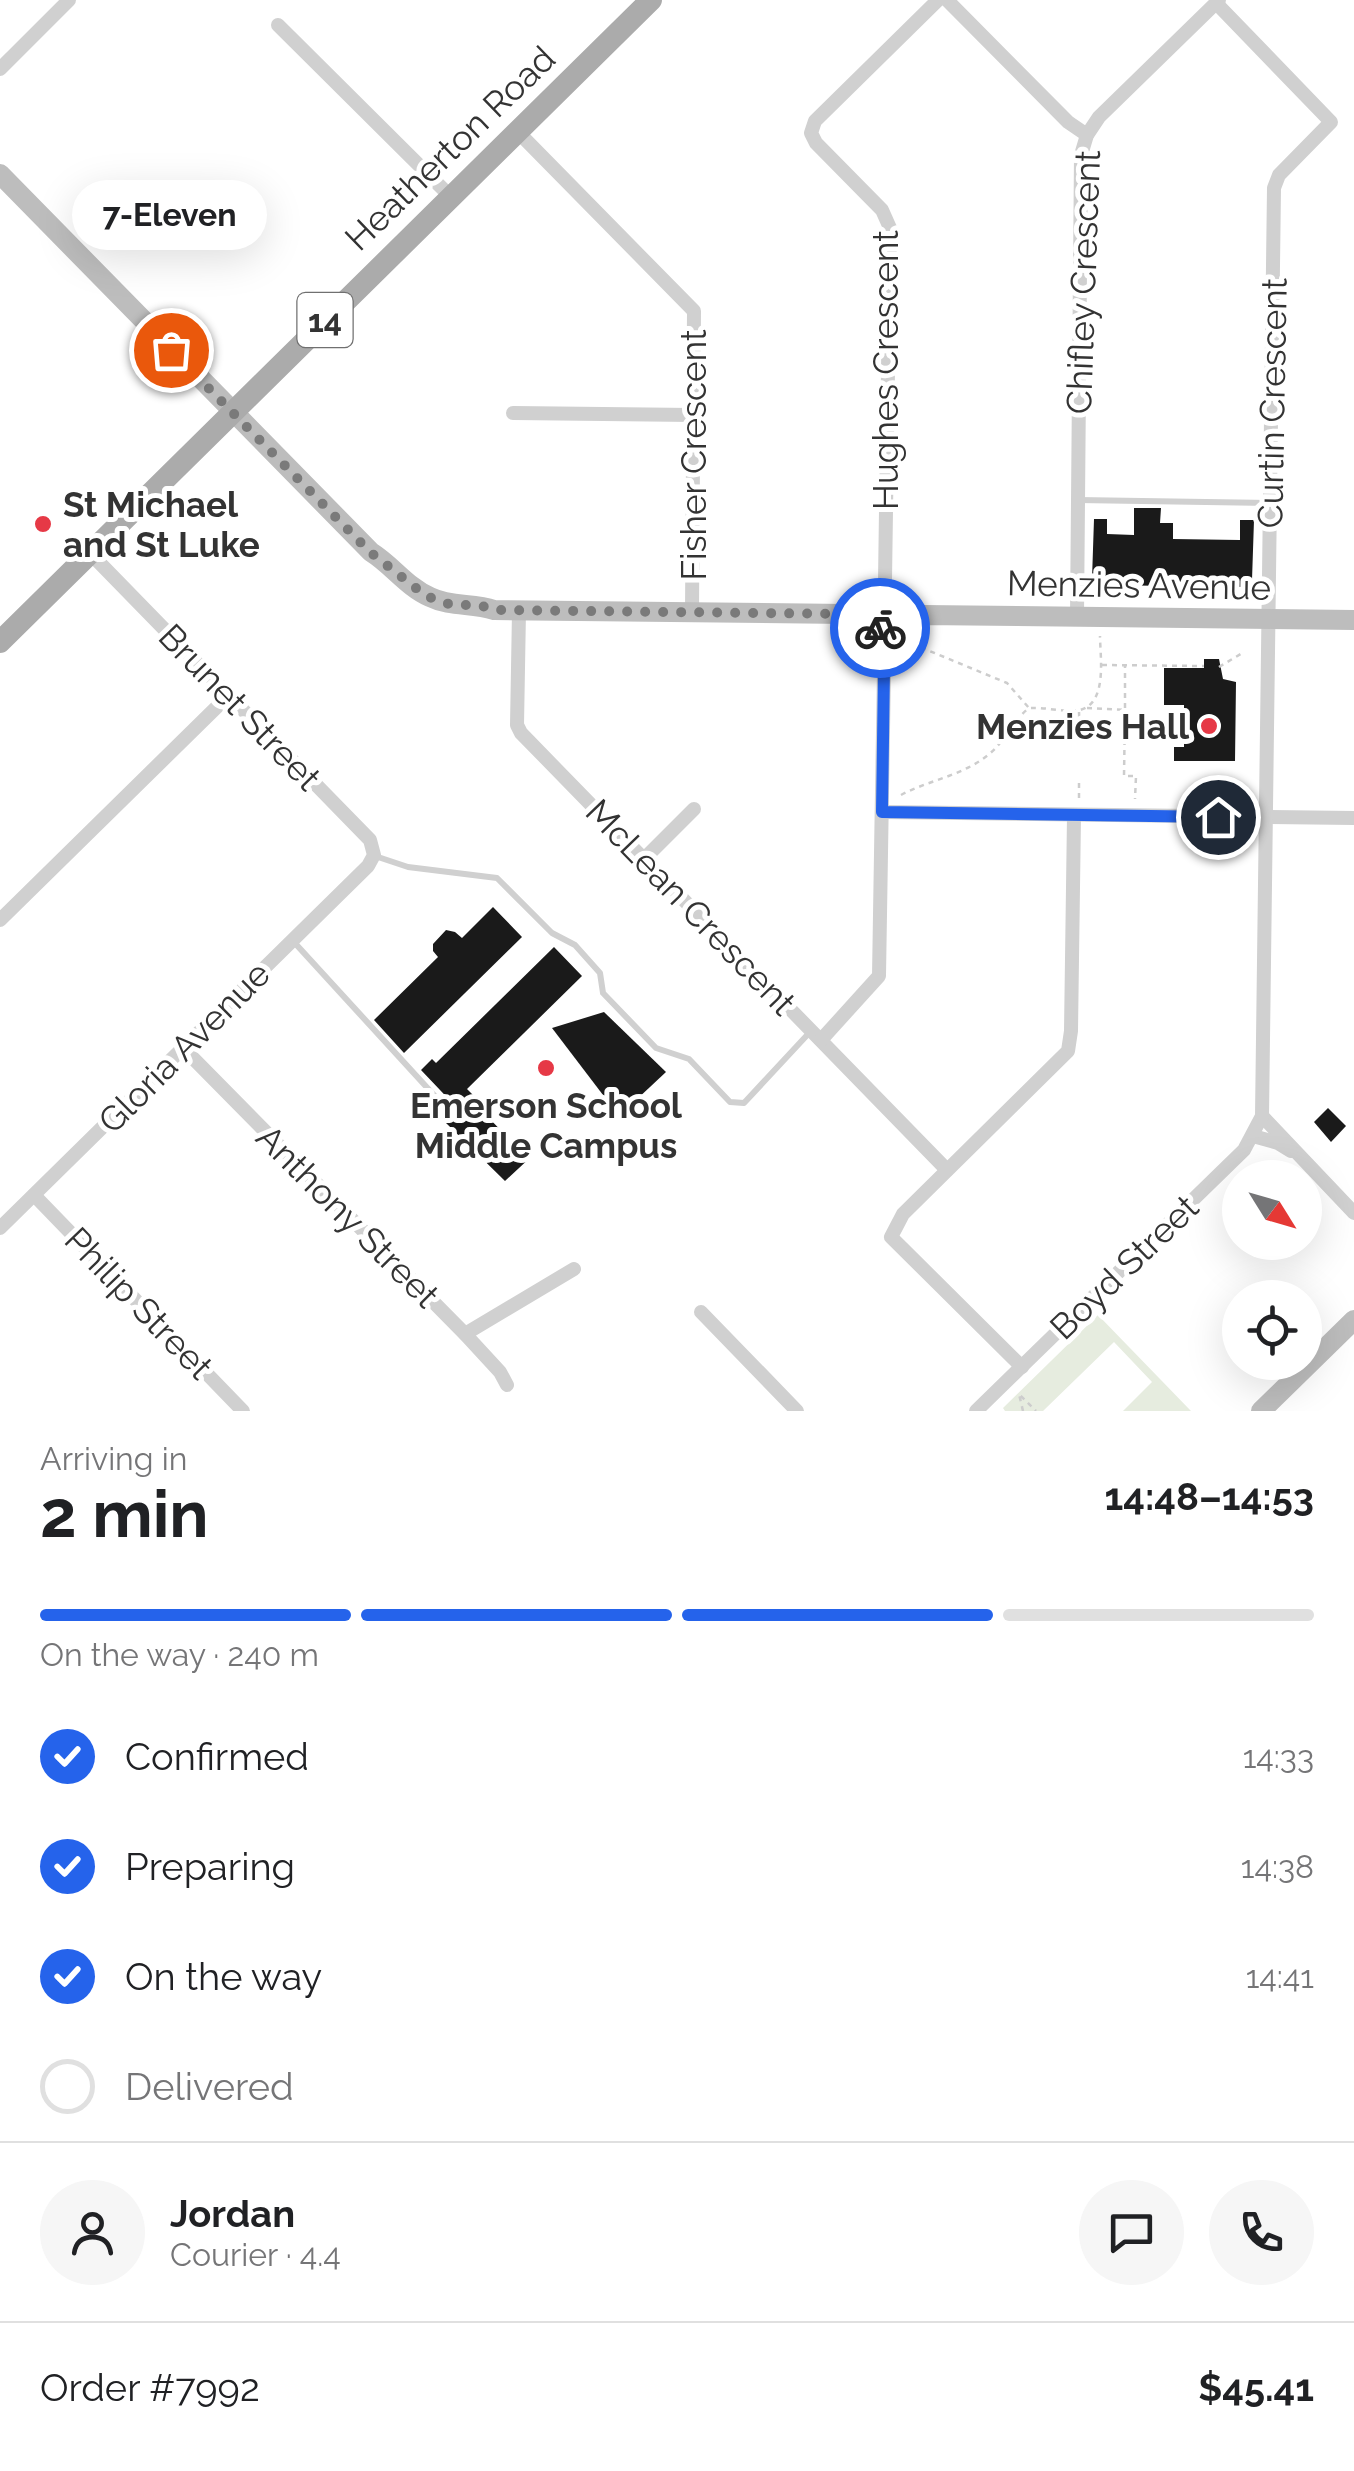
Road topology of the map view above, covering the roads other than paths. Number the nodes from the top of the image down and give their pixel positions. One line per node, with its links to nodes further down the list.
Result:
1 (69, 0): 7 (street)
2 (651, 0): 8 (main road, Heatherton Road / 14)
3 (938, 0): 20 (street, Hughes Crescent)
4 (947, 0): 9 (street)
5 (1218, 2): 9 (street, Chifley Crescent); 16 (street, Curtin Crescent)
6 (278, 25): 11 (street)
7 (0, 68)
8 (517, 131): 11 (main road, Heatherton Road / 14); 14 (street, Fisher Crescent)
9 (1087, 135): 15 (street, Chifley Crescent)
10 (0, 174): 12 (street, Menzies Avenue)
11 (450, 196): 12 (main road, Heatherton Road / 14)
12 (232, 412): 17 (main road, Heatherton Road / 14); 18 (street, Menzies Avenue)
13 (512, 413): 14 (street)
14 (694, 416): 19 (street, Fisher Crescent)
15 (1078, 500): 16 (lane); 21 (street, Chifley Crescent)
16 (1271, 503): 22 (street, Curtin Crescent)
17 (90, 553): 24 (main road, Heatherton Road / 14); 25 (street, Brunet Street)
18 (520, 611): 19 (street, Menzies Avenue); 31 (street, McLean Crescent)
19 (692, 612): 20 (street, Menzies Avenue)
20 (885, 614): 21 (street, Menzies Avenue); 27 (street, Hughes Crescent)
21 (1076, 617): 22 (street, Menzies Avenue)
22 (1269, 619): 23 (street, Menzies Avenue); 29 (street, Curtin Crescent)
23 (1354, 620)
24 (0, 642)
25 (228, 696): 32 (street, Brunet Street); 33 (street)
26 (694, 809): 31 (street)
27 (882, 812): 28 (street); 35 (street, Hughes Crescent)
28 (1074, 816): 29 (street); 41 (street)
29 (1266, 817): 30 (street); 38 (street, Curtin Crescent)
30 (1354, 818)
31 (644, 859): 35 (street, McLean Crescent)
32 (371, 861): 34 (street, Gloria Avenue); 35 (lane)
33 (0, 920)
34 (292, 940): 36 (street, Gloria Avenue); 37 (lane)
35 (816, 1035): 41 (street, McLean Crescent)
36 (184, 1049): 42 (street, Gloria Avenue); 48 (street, Anthony Street)
37 (443, 1105)
38 (1262, 1116): 39 (street, Boyd Street); 40 (street)
39 (1254, 1136): 40 (street); 49 (street, Boyd Street)
40 (1300, 1156): 43 (street)
41 (947, 1170): 49 (street)
42 (34, 1195): 44 (street, Gloria Avenue); 51 (street, Philip Street)
43 (1354, 1213)
44 (0, 1228)
45 (574, 1270): 48 (street)
46 (702, 1312): 52 (street)
47 (1354, 1320): 54 (street)
48 (465, 1334): 50 (street, Anthony Street)
49 (1022, 1367): 53 (street, Boyd Street)
50 (507, 1385)
51 (243, 1411)
52 (798, 1411)
53 (976, 1411)
54 (1261, 1411)

